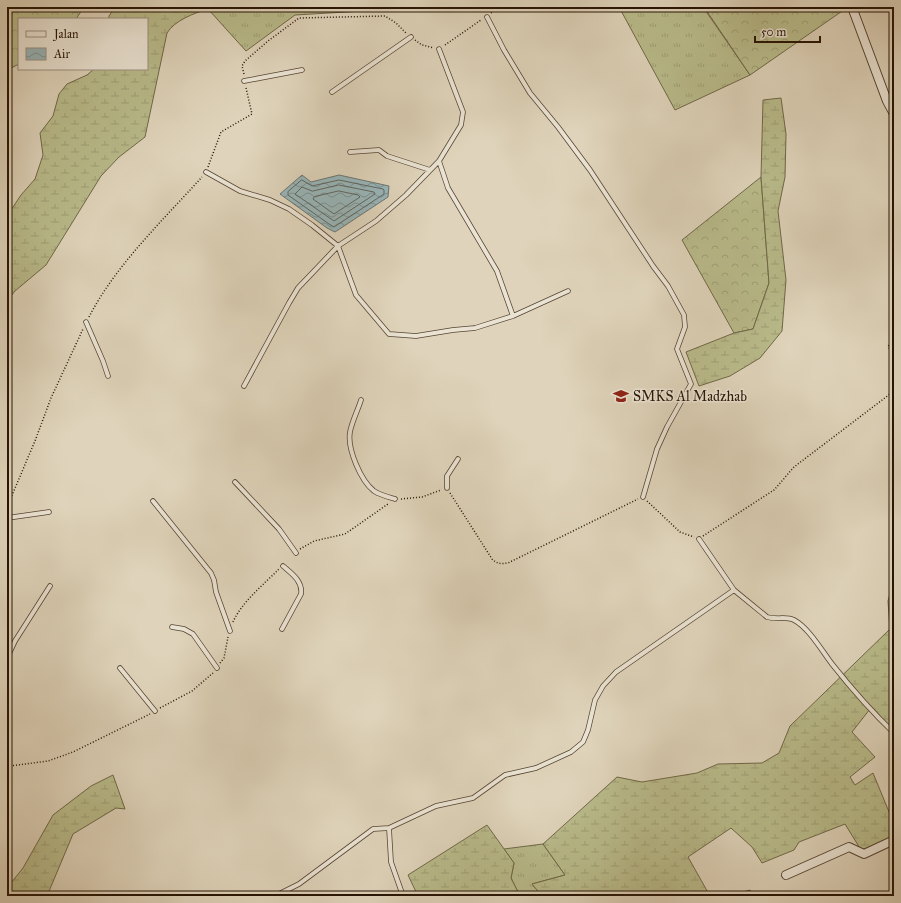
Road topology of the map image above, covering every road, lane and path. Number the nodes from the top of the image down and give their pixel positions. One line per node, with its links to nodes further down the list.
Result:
1 (499, 7): 3 (path)
2 (852, 7): 9 (street)
3 (487, 17): 5 (path); 27 (lane)
4 (411, 37): 5 (path); 7 (path); 8 (lane)
5 (439, 48): 11 (lane)
6 (302, 70): 7 (lane)
7 (244, 81): 13 (path)
8 (332, 92)
9 (894, 114)
10 (350, 152): 12 (lane)
11 (439, 161): 12 (lane); 16 (lane)
12 (430, 170): 14 (lane)
13 (206, 172): 14 (lane); 17 (path)
14 (338, 246): 16 (lane); 21 (lane)
15 (568, 291): 16 (lane)
16 (513, 316)
17 (86, 322): 20 (lane); 30 (path)
18 (894, 342): 19 (path)
19 (894, 358)
20 (108, 376)
21 (244, 386)
22 (894, 391): 33 (path)
23 (362, 400): 28 (lane)
24 (458, 459): 26 (lane)
25 (235, 482): 34 (lane)
26 (447, 488): 27 (path)
27 (642, 497): 33 (path)
28 (395, 499)
29 (153, 501): 40 (lane)
30 (7, 507)
31 (49, 512): 32 (lane)
32 (7, 518)
33 (698, 539): 37 (lane)
34 (296, 553)
35 (283, 566): 39 (lane)
36 (50, 586): 41 (lane)
37 (734, 590): 45 (lane); 48 (lane)
38 (172, 627): 43 (lane)
39 (282, 629)
40 (230, 631)
41 (7, 658)
42 (120, 668): 44 (lane)
43 (217, 668)
44 (155, 711)
45 (894, 733)
46 (7, 740): 47 (path)
47 (7, 771)
48 (389, 828): 51 (lane); 52 (lane)
49 (894, 840): 50 (street)
50 (786, 875)
51 (274, 896)
52 (404, 896)

